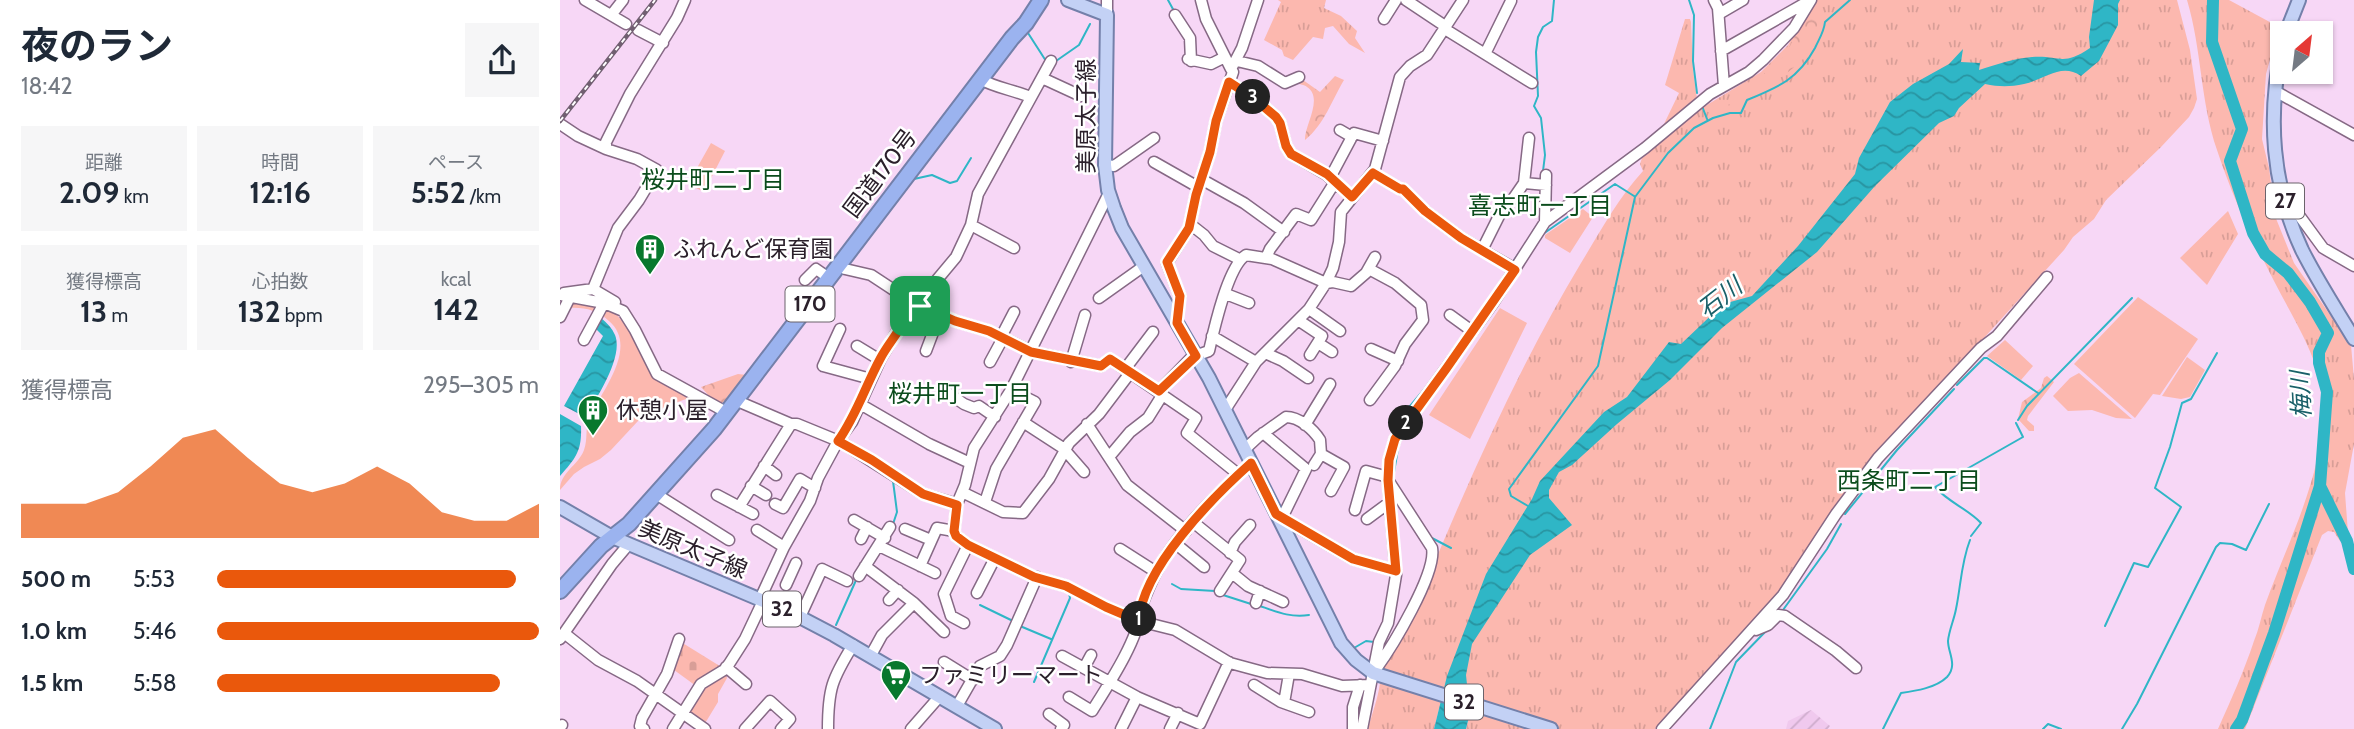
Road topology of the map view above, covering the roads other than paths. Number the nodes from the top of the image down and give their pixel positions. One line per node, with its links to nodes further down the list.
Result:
1 (585, 0): 17 (street)
2 (623, 0): 17 (street)
3 (685, 0): 26 (street)
4 (1041, 0): 34 (highway, 国道170号 / 170)
5 (1068, 0): 19 (main road)
6 (1107, 0): 19 (street)
7 (1201, 0): 29 (street)
8 (1258, 0): 31 (street)
9 (1396, 0): 21 (street)
10 (1406, 0): 24 (street)
11 (1463, 0): 24 (street)
12 (1714, 0): 18 (street)
13 (1744, 0): 18 (street)
14 (1810, 0): 27 (street); 38 (street)
15 (2299, 0): 22 (main road)
16 (1511, 1): 28 (street)
17 (611, 14): 23 (street)
18 (1719, 14): 27 (street)
19 (1107, 15): 56 (main road, 美原太子線 / 32)
20 (1175, 15): 29 (street)
21 (1384, 19)
22 (2291, 21)
23 (626, 23)
24 (1446, 26): 28 (street); 48 (street)
25 (638, 30): 26 (street)
26 (663, 43): 49 (street)
27 (1721, 51): 38 (street)
28 (1485, 54): 36 (street)
29 (1225, 57): 31 (street)
30 (1051, 61): 33 (street)
31 (1234, 65): 32 (street); 35 (street)
32 (1300, 77)
33 (1042, 78): 40 (street); 41 (street)
34 (980, 79): 41 (street); 68 (highway, 国道170号 / 170)
35 (1229, 82): 53 (street); 54 (street)
36 (1532, 83)
37 (2276, 84): 39 (main road, 27)
38 (1724, 86): 59 (street)
39 (2275, 91): 44 (street); 58 (main road, 27)
40 (1081, 96)
41 (1030, 97): 61 (street)
42 (560, 124): 49 (street)
43 (1340, 131): 45 (street)
44 (2354, 135)
45 (1352, 137): 48 (street); 53 (street)
46 (1154, 138): 51 (street)
47 (1529, 138): 55 (street)
48 (1383, 141): 52 (street)
49 (606, 149): 77 (street)
50 (1154, 162): 54 (street)
51 (1105, 165)
52 (1373, 173): 57 (street); 64 (street)
53 (1332, 180): 57 (street); 62 (street)
54 (1200, 183): 60 (street); 62 (street)
55 (1524, 183): 59 (street); 64 (street)
56 (1109, 192): 69 (main road, 美原太子線 / 32); 105 (street)
57 (1352, 197): 76 (street)
58 (2285, 202): 70 (street); 99 (main road, 27)
59 (1545, 222): 72 (street)
60 (1190, 224): 67 (street); 92 (street)
61 (971, 225): 63 (street); 82 (street)
62 (1284, 232): 66 (street)
63 (1014, 248)
64 (1482, 250): 72 (street)
65 (1376, 257): 71 (street)
66 (1266, 258): 67 (street); 76 (street)
67 (1239, 259): 78 (street)
68 (839, 265): 74 (highway, 国道170号 / 170); 82 (street)
69 (1144, 266): 80 (street); 92 (main road, 美原太子線 / 32)
70 (2354, 266)
71 (1369, 269): 76 (street); 111 (street)
72 (1515, 270): 95 (street)
73 (2047, 277): 212 (street)
74 (830, 278): 75 (street); 122 (highway, 国道170号 / 170)
75 (805, 280)
76 (1326, 284): 85 (street)
77 (593, 289): 79 (street); 84 (street)
78 (1226, 293): 81 (street); 98 (street)
79 (565, 297): 83 (street); 90 (street)
80 (1099, 298)
81 (1249, 303)
82 (916, 304): 87 (street); 110 (street)
83 (602, 307): 84 (street); 100 (street)
84 (618, 309): 126 (street)
85 (1308, 309): 91 (street); 94 (street)
86 (1014, 312): 97 (street)
87 (940, 314): 97 (street); 104 (street)
88 (1084, 315): 113 (street)
89 (1450, 315): 95 (street)
90 (560, 317)
91 (1298, 320): 101 (street); 107 (street)
92 (1177, 323): 109 (main road, 美原太子線 / 32)
93 (840, 329): 117 (street)
94 (1333, 329)
95 (1470, 330): 145 (street)
96 (1153, 332): 115 (street)
97 (1002, 337): 105 (street); 112 (street)
98 (1212, 337): 109 (street); 114 (street)
99 (2354, 339)
100 (584, 340)
101 (1318, 343): 106 (street); 108 (street)
102 (857, 346): 110 (street)
103 (1371, 349): 111 (street)
104 (926, 351)
105 (1031, 352): 113 (street); 120 (street)
106 (1332, 352)
107 (1265, 353): 114 (street); 116 (street)
108 (1310, 355)
109 (1196, 356): 121 (street); 125 (main road, 美原太子線 / 32)
110 (880, 360): 117 (street)
111 (1398, 361): 123 (street)
112 (990, 362)
113 (1071, 362): 115 (street)
114 (1256, 362): 125 (street)
115 (1127, 371): 121 (street); 130 (street)
116 (1308, 378)
117 (871, 379): 124 (street)
118 (1330, 384): 131 (street)
119 (942, 389): 127 (street)
120 (1011, 390): 127 (street); 128 (street)
121 (1161, 393): 137 (street); 143 (street)
122 (735, 400): 126 (highway, 国道170号 / 170); 129 (street)
123 (1370, 400)
124 (860, 404): 133 (street); 138 (street)
125 (1225, 410): 135 (main road, 美原太子線 / 32)
126 (726, 412): 150 (highway, 国道170号 / 170)
127 (995, 417): 138 (street)
128 (1023, 422): 134 (street); 153 (street)
129 (791, 424): 133 (street); 140 (street)
130 (1087, 424): 134 (street); 137 (street)
131 (1305, 425): 132 (street); 136 (street)
132 (1263, 433): 135 (street); 161 (street)
133 (838, 441): 147 (street); 156 (street)
134 (1065, 450): 142 (street); 153 (street)
135 (1244, 450): 139 (main road, 美原太子線 / 32)
136 (1321, 454): 141 (street); 148 (street)
137 (1109, 457): 171 (street)
138 (970, 463): 149 (street)
139 (1251, 463): 143 (street); 161 (main road, 美原太子線 / 32)
140 (764, 466): 144 (street); 146 (street)
141 (1314, 466)
142 (1084, 471)
143 (1238, 474): 164 (street)
144 (776, 475)
145 (1388, 478): 154 (street); 159 (street); 226 (street)
146 (751, 486): 152 (street); 158 (street)
147 (815, 488): 155 (street); 180 (street)
148 (1331, 491)
149 (962, 492): 153 (street); 156 (street)
150 (656, 495): 172 (highway, 国道170号 / 170); 174 (street)
151 (717, 495): 158 (street)
152 (766, 495)
153 (985, 502)
154 (1390, 502): 162 (street); 189 (street)
155 (775, 504)
156 (957, 505): 170 (street)
157 (560, 507): 172 (main road, 美原太子線 / 32)
158 (739, 507): 160 (street)
159 (1355, 510)
160 (753, 514)
161 (1279, 516): 189 (street); 226 (main road, 美原太子線 / 32)
162 (1367, 519)
163 (854, 520): 166 (street)
164 (1193, 522): 171 (street); 182 (street)
165 (1250, 525): 182 (street)
166 (867, 527): 173 (street); 176 (street)
167 (890, 527): 176 (street)
168 (905, 529): 175 (street)
169 (757, 530): 180 (street)
170 (954, 531): 175 (street); 179 (street)
171 (1186, 531): 177 (street)
172 (612, 537): 178 (main road, 美原太子線 / 32); 200 (highway, 国道170号 / 170)
173 (861, 539)
174 (729, 540)
175 (932, 540): 187 (street)
176 (882, 542): 186 (street); 187 (street)
177 (1176, 544): 188 (street); 190 (street)
178 (628, 545): 203 (main road, 美原太子線 / 32); 213 (street)
179 (968, 545): 183 (street); 210 (street)
180 (784, 547): 185 (street)
181 (1121, 549): 190 (street)
182 (1230, 553): 192 (street)
183 (995, 558): 195 (street); 202 (street)
184 (796, 562): 193 (street)
185 (775, 566): 193 (street); 203 (street)
186 (865, 566): 194 (street); 198 (street)
187 (920, 566): 191 (street)
188 (1204, 568)
189 (1396, 571): 226 (street)
190 (1156, 572): 209 (street)
191 (935, 573)
192 (1232, 573): 199 (street); 201 (street)
193 (790, 574): 197 (street)
194 (859, 576)
195 (1037, 577): 209 (street); 225 (street)
196 (847, 581): 208 (street)
197 (786, 585)
198 (898, 590): 204 (street); 206 (street)
199 (1220, 590)
200 (560, 591)
201 (1260, 592): 205 (street); 207 (street)
202 (977, 593)
203 (761, 600): 208 (main road, 美原太子線 / 32); 221 (street)
204 (889, 600)
205 (1283, 602)
206 (914, 603): 211 (street); 216 (street)
207 (1256, 603)
208 (800, 617): 215 (main road, 美原太子線 / 32)
209 (1139, 621): 220 (street); 228 (street)
210 (964, 624)
211 (944, 632)
212 (1752, 632): 223 (street); 254 (street)
213 (562, 636): 230 (street)
214 (678, 639): 230 (street)
215 (853, 645): 216 (main road, 美原太子線 / 32); 246 (street)
216 (871, 655): 231 (main road, 美原太子線 / 32)
217 (1091, 655): 222 (street)
218 (1062, 656): 222 (street)
219 (944, 662): 225 (street)
220 (1229, 662): 224 (street); 238 (street)
221 (726, 667): 227 (street); 236 (street)
222 (1084, 668): 228 (street)
223 (1856, 668)
224 (1289, 674): 226 (street); 234 (street)
225 (973, 680): 235 (street)
226 (1370, 680): 251 (street); 252 (street); 253 (main road, 美原太子線 / 32)
227 (739, 682)
228 (1109, 682): 232 (street); 233 (street)
229 (1254, 685): 234 (street)
230 (655, 693): 236 (street); 242 (street)
231 (940, 696): 235 (main road, 美原太子線 / 32); 247 (street)
232 (1069, 697)
233 (1137, 697): 238 (street); 249 (street)
234 (1284, 703): 237 (street)
235 (957, 706): 248 (main road, 美原太子線 / 32)
236 (682, 712): 243 (street); 244 (street)
237 (1309, 712)
238 (1178, 713): 250 (street)
239 (1049, 714): 241 (street)
240 (748, 728): 245 (street)
241 (1065, 728)
242 (644, 729)
243 (673, 729)
244 (705, 729)
245 (781, 729)
246 (828, 729)
247 (911, 729)
248 (995, 729)
249 (1121, 729)
250 (1170, 729)
251 (1353, 729)
252 (1362, 729)
253 (1551, 729)
254 (1662, 729)

